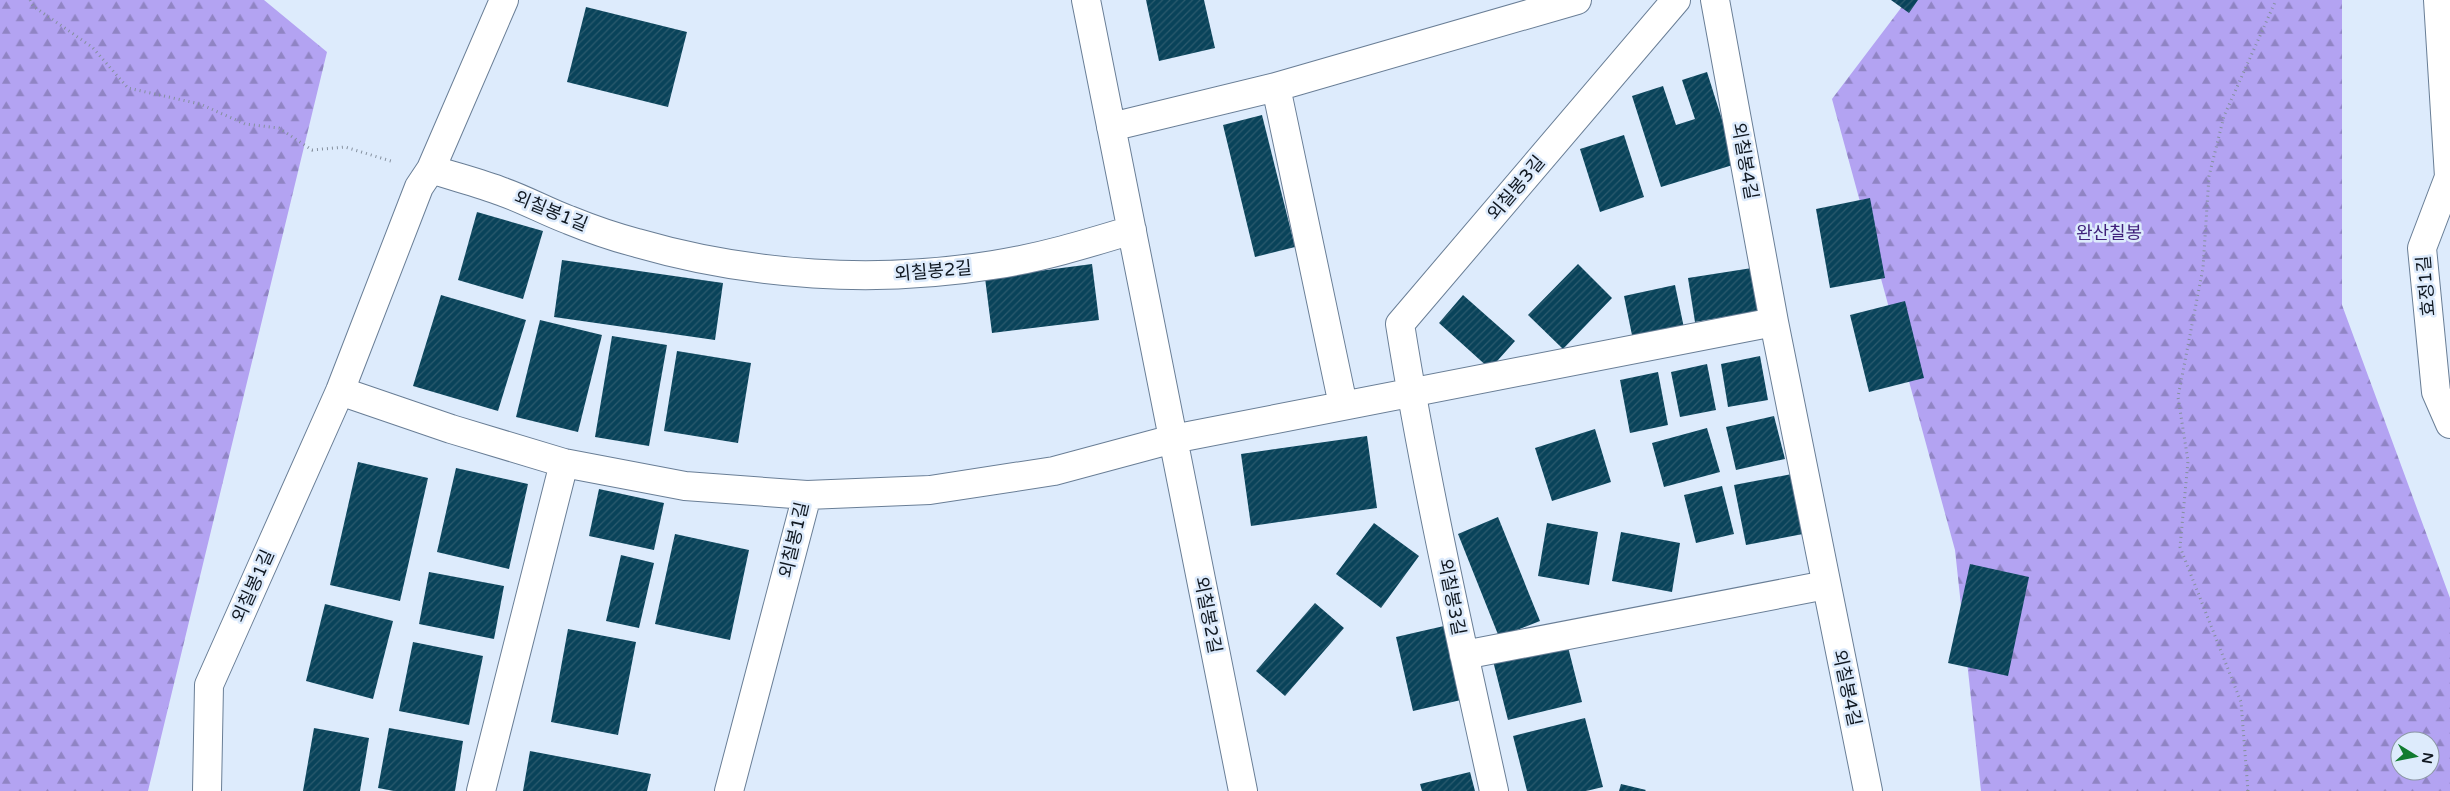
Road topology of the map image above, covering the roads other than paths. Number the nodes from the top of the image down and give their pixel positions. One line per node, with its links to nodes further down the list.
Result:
1 (504, 0): 10 (street, 외칠봉1길)
2 (1086, 0): 8 (street, 외칠봉2길)
3 (1577, 0): 7 (street)
4 (1676, 0): 15 (street, 외칠봉3길)
5 (1715, 0): 13 (street, 외칠봉4길)
6 (2438, 0): 9 (street, 효정1길)
7 (1276, 87): 8 (street); 16 (street)
8 (1111, 127): 11 (street, 외칠봉2길)
9 (2450, 177): 17 (street, 효정1길)
10 (425, 178): 12 (street, 외칠봉1길); 14 (street, 외칠봉1길)
11 (1132, 230): 12 (street, 외칠봉2길); 18 (street, 외칠봉2길)
12 (730, 264)
13 (1774, 322): 15 (street); 21 (street, 외칠봉4길)
14 (340, 391): 19 (street, 외칠봉1길); 23 (street, 외칠봉1길)
15 (1411, 392): 16 (street); 22 (street, 외칠봉3길)
16 (1343, 405): 18 (street)
17 (2450, 424)
18 (1173, 439): 20 (street); 26 (street, 외칠봉2길)
19 (564, 463): 20 (street, 외칠봉1길); 24 (street)
20 (807, 495): 25 (street, 외칠봉1길)
21 (1826, 585): 22 (street, 외칠봉3길); 28 (street, 외칠봉4길)
22 (1464, 655): 27 (street, 외칠봉3길)
23 (207, 791)
24 (481, 791)
25 (730, 791)
26 (1244, 791)
27 (1494, 791)
28 (1868, 791)

